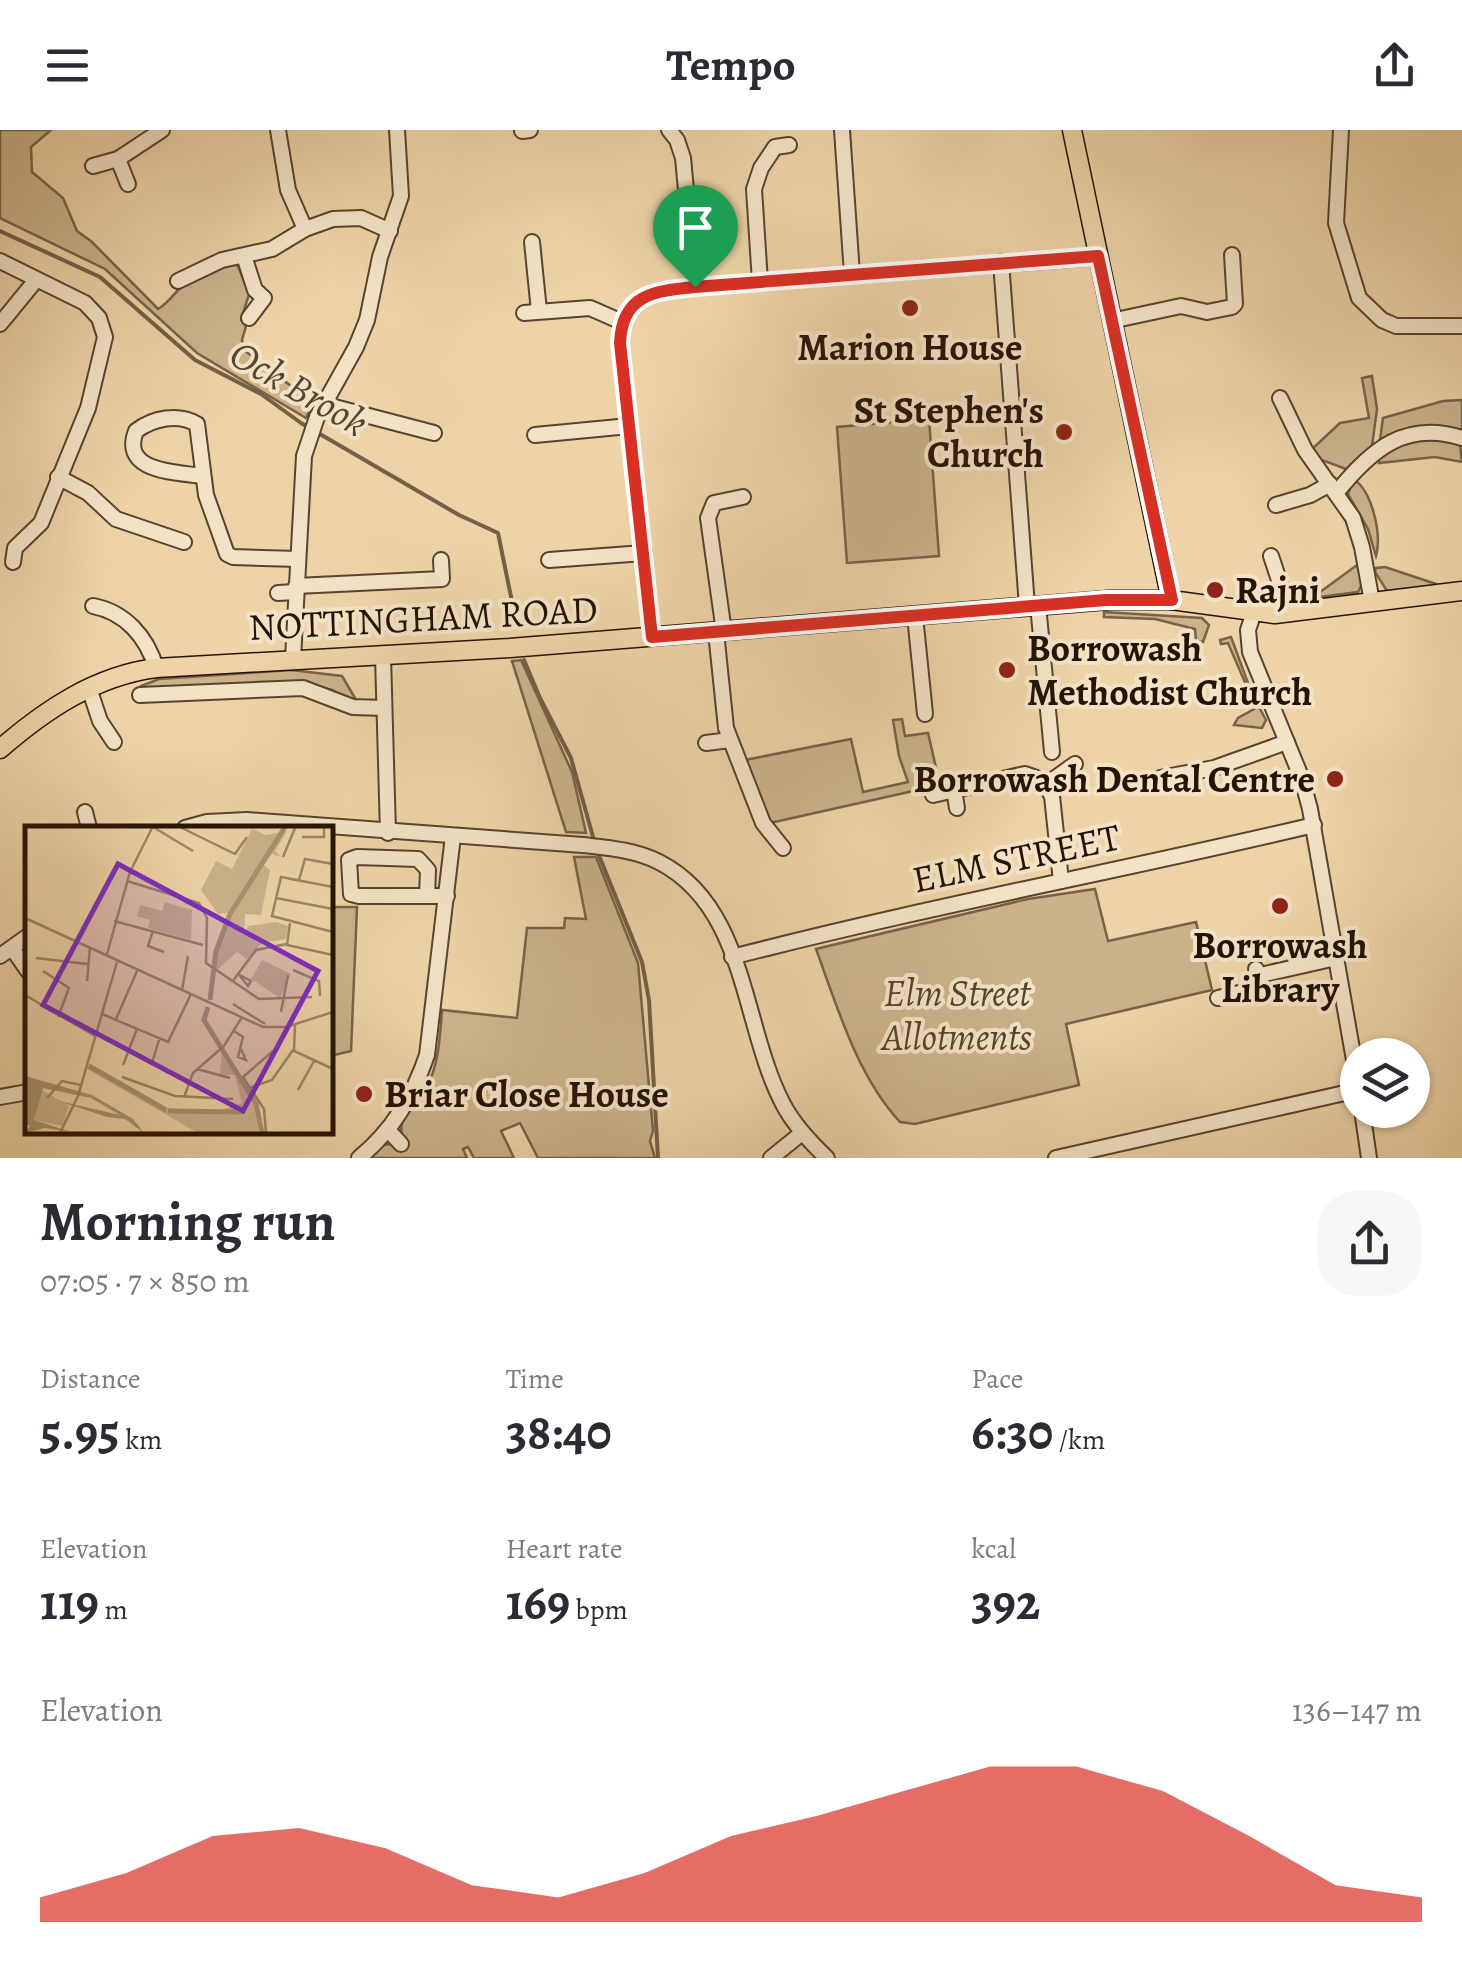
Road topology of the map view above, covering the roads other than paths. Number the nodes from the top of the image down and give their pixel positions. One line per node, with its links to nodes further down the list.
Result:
1 (162, 130): 11 (street)
2 (278, 130): 14 (street)
3 (397, 130): 15 (street)
4 (530, 130): 9 (street)
5 (669, 130): 26 (street)
6 (842, 130): 22 (street)
7 (1072, 130): 19 (main road)
8 (1341, 130): 31 (street)
9 (522, 131)
10 (790, 145): 25 (street)
11 (118, 159): 12 (street); 13 (street)
12 (94, 166)
13 (128, 184)
14 (305, 229): 15 (street); 18 (street)
15 (390, 231): 33 (street)
16 (532, 242): 29 (street)
17 (1232, 255): 28 (street)
18 (244, 256): 24 (street); 27 (street)
19 (1098, 256): 21 (street); 28 (main road)
20 (0, 261): 23 (street)
21 (1001, 262): 22 (street); 56 (street)
22 (852, 274): 25 (street)
23 (36, 280): 30 (street); 38 (street)
24 (178, 281)
25 (760, 282): 26 (street)
26 (695, 287): 29 (street)
27 (249, 318)
28 (1111, 321): 53 (main road)
29 (622, 322): 34 (street)
30 (0, 324)
31 (1462, 326)
32 (1280, 398): 40 (street)
33 (320, 411): 35 (street); 46 (street)
34 (629, 426): 36 (street); 44 (street)
35 (434, 432)
36 (535, 435)
37 (1462, 438): 40 (street)
38 (60, 470): 43 (street); 49 (street)
39 (202, 476): 39 (street); 46 (street)
40 (1334, 488): 42 (street); 54 (street)
41 (743, 497): 60 (street)
42 (1276, 505)
43 (184, 542)
44 (644, 553): 48 (street); 61 (street)
45 (1270, 556): 58 (street)
46 (298, 559): 50 (street)
47 (441, 560): 50 (street)
48 (548, 560)
49 (13, 562)
50 (296, 589): 52 (street); 63 (street)
51 (1462, 590): 54 (main road, NOTTINGHAM ROAD)
52 (278, 593)
53 (1172, 600): 56 (main road, NOTTINGHAM ROAD); 57 (main road, NOTTINGHAM ROAD)
54 (1372, 602): 58 (main road, NOTTINGHAM ROAD)
55 (93, 606): 64 (street)
56 (1032, 606): 59 (main road, NOTTINGHAM ROAD); 76 (street)
57 (1254, 612): 58 (main road, NOTTINGHAM ROAD); 73 (street)
58 (1290, 613)
59 (916, 616): 60 (main road, NOTTINGHAM ROAD); 70 (street)
60 (720, 632): 61 (main road, NOTTINGHAM ROAD); 71 (street)
61 (652, 637): 62 (main road, NOTTINGHAM ROAD)
62 (382, 656): 63 (main road, NOTTINGHAM ROAD); 68 (street)
63 (293, 659): 64 (main road, NOTTINGHAM ROAD)
64 (156, 668): 65 (main road, NOTTINGHAM ROAD)
65 (88, 688): 72 (street); 75 (main road, NOTTINGHAM ROAD)
66 (157, 694): 67 (street, NOTTINGHAM ROAD); 68 (street, NOTTINGHAM ROAD); 69 (street)
67 (140, 695)
68 (384, 708): 89 (street)
69 (159, 711)
70 (925, 714)
71 (730, 740): 74 (street); 91 (street)
72 (114, 742)
73 (1287, 742): 78 (street); 84 (street)
74 (706, 743)
75 (0, 749)
76 (1052, 752)
77 (1075, 764): 79 (street)
78 (1160, 778)
79 (1047, 784): 80 (street); 92 (street)
80 (954, 790): 81 (street); 82 (street)
81 (933, 795)
82 (957, 808)
83 (85, 812): 85 (street)
84 (1314, 825): 92 (street, ELM STREET); 97 (street)
85 (88, 826)
86 (192, 826): 87 (street)
87 (312, 826)
88 (332, 828): 89 (street)
89 (388, 833): 90 (street)
90 (453, 836): 94 (street); 96 (street)
91 (782, 848)
92 (1061, 881): 96 (street, ELM STREET)
93 (427, 896): 93 (street); 94 (street)
94 (447, 896): 105 (street)
95 (6, 952): 98 (street)
96 (732, 957): 106 (street)
97 (1336, 958): 99 (street); 100 (street)
98 (25, 968)
99 (1218, 998)
100 (1350, 1038)
101 (1340, 1090): 111 (street)
102 (25, 1093): 103 (street)
103 (0, 1097)
104 (1365, 1128): 112 (street)
105 (388, 1131): 107 (street); 108 (street)
106 (802, 1132): 109 (street); 110 (street)
107 (402, 1144)
108 (360, 1158)
109 (771, 1158)
110 (827, 1158)
111 (1056, 1158)
112 (1369, 1158)

